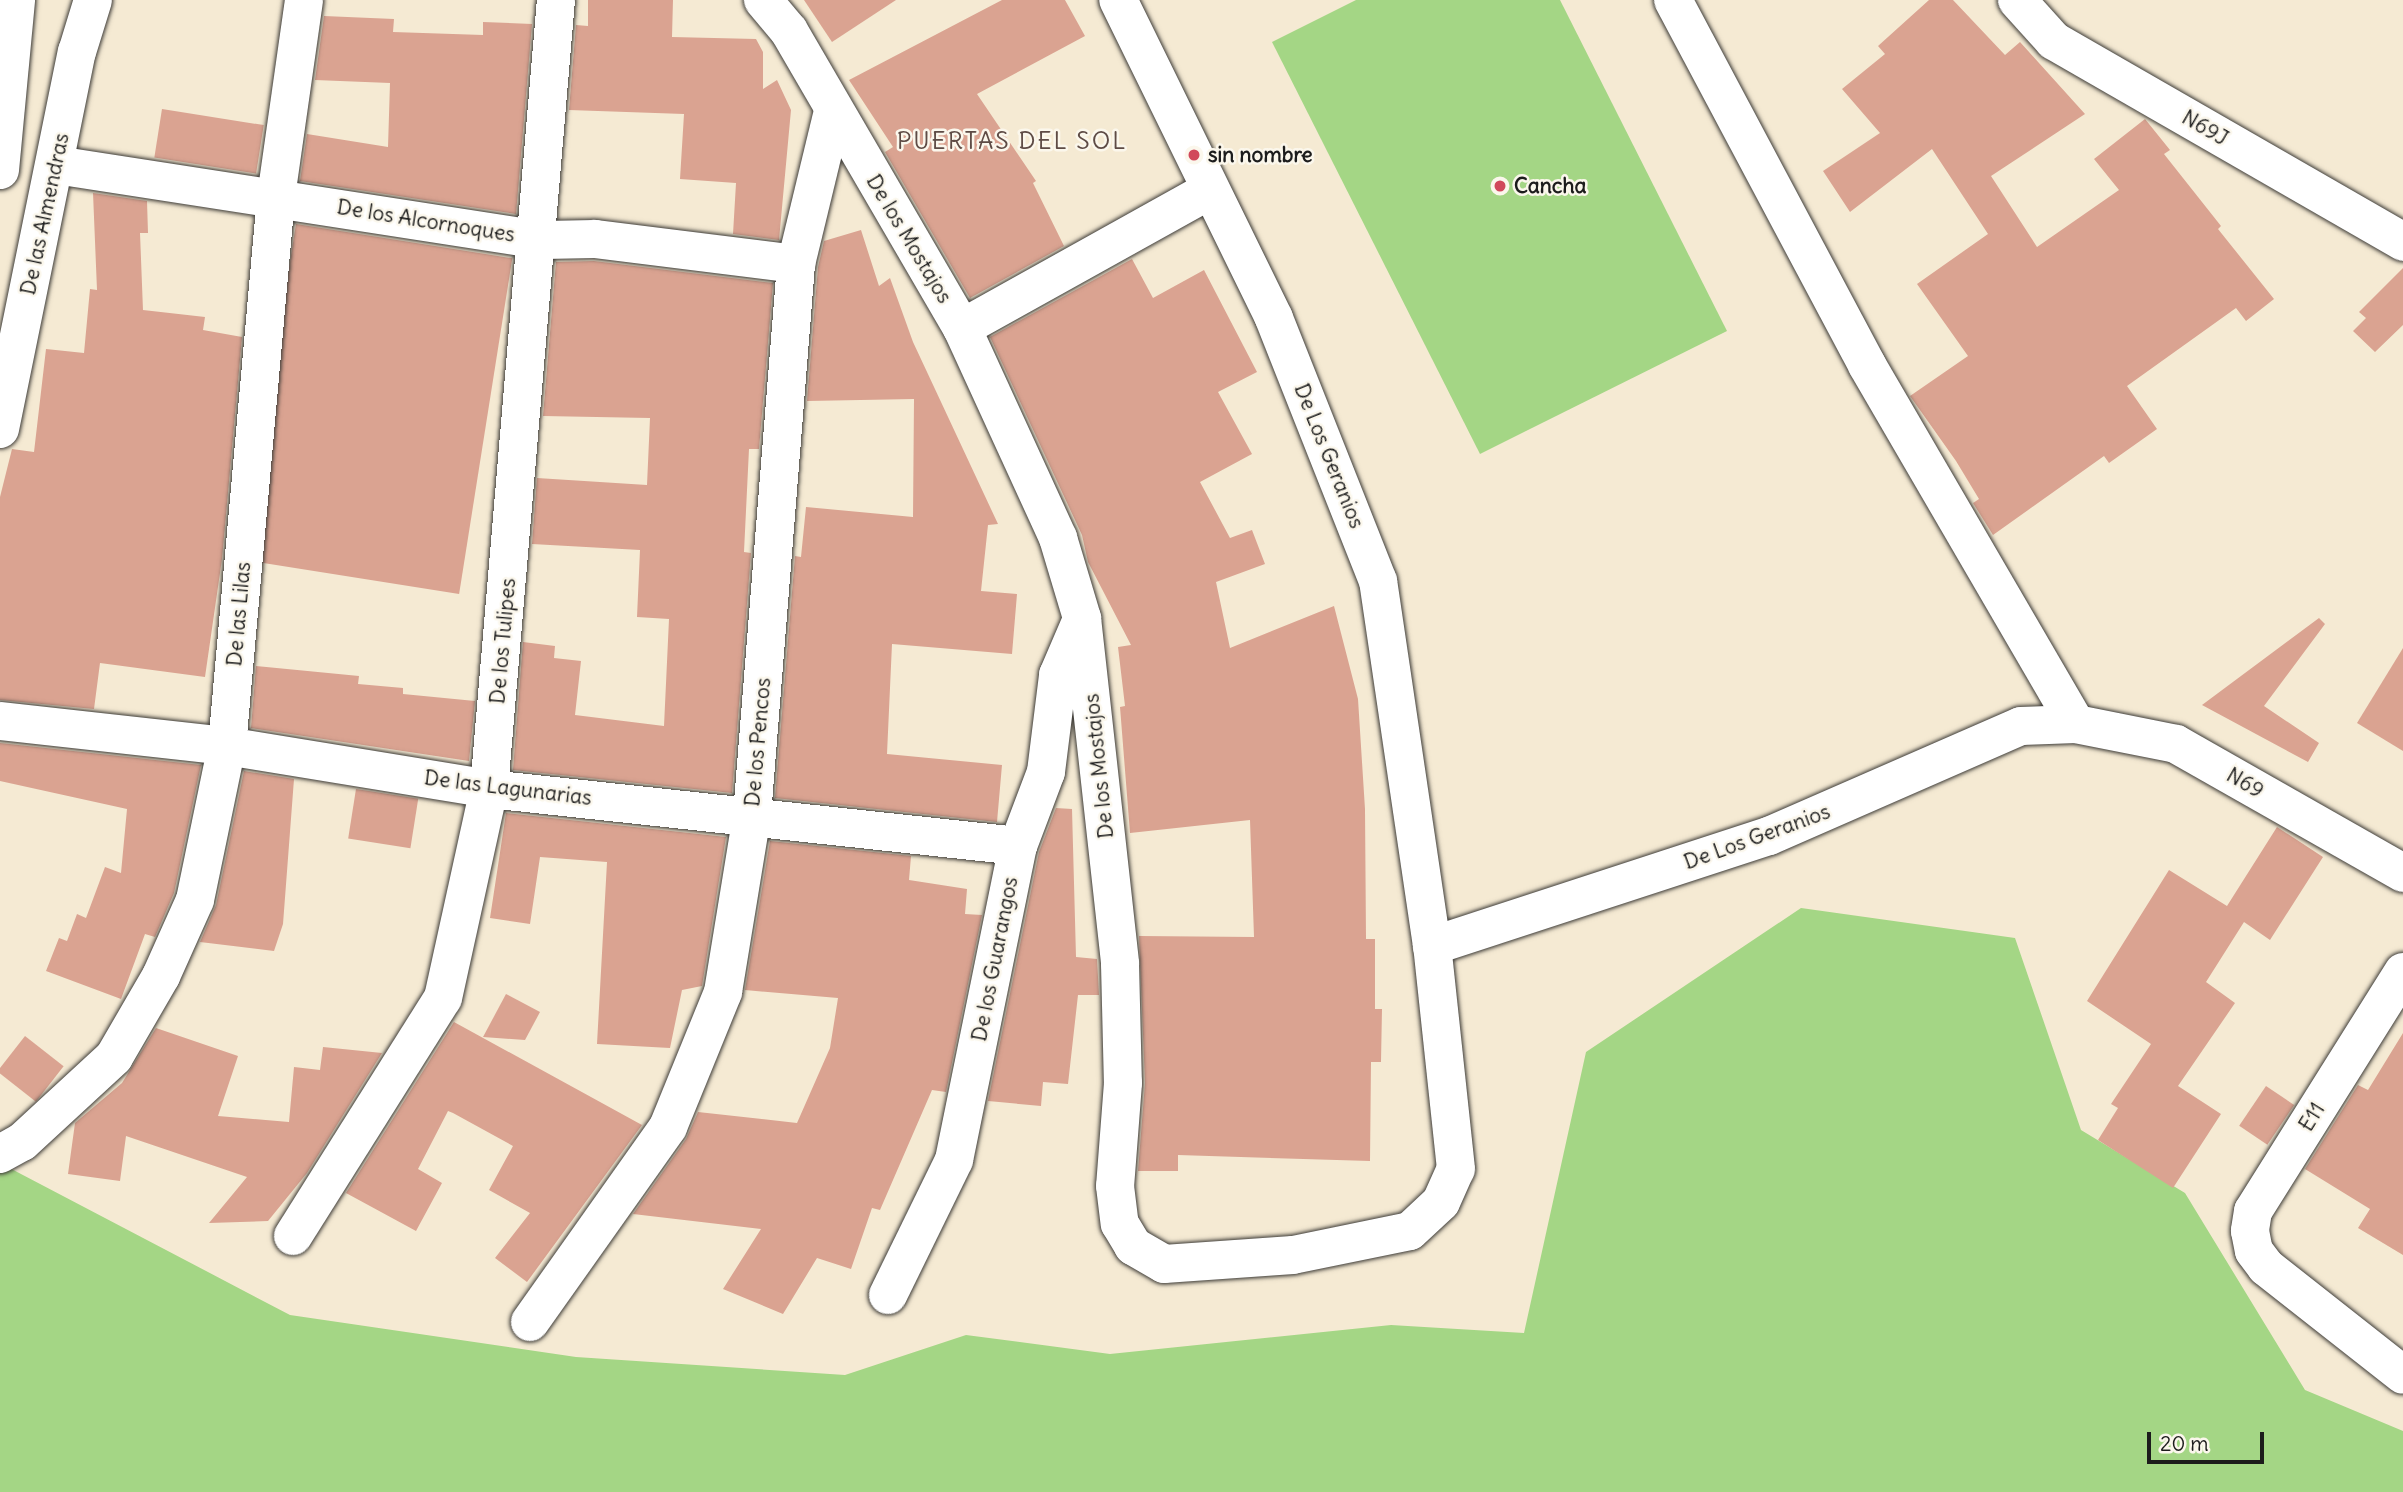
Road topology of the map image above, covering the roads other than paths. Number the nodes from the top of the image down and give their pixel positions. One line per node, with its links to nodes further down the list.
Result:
1 (16, 0): 11 (street)
2 (93, 0): 10 (street, De las Almendras)
3 (304, 0): 13 (street, De las Lilas)
4 (556, 0): 14 (street, De los Tulipes)
5 (763, 0): 9 (street, De los Mostajos)
6 (1118, 0): 12 (street, De Los Geranios)
7 (1673, 0): 21 (street)
8 (2017, 0): 15 (street, N69J)
9 (833, 111): 16 (street, De los Pencos); 17 (street, De los Mostajos)
10 (56, 165): 13 (street, De los Alcornoques); 18 (street, De las Almendras)
11 (0, 170)
12 (1208, 191): 17 (street); 27 (street, De Los Geranios)
13 (276, 197): 14 (street, De los Alcornoques); 22 (street, De las Lilas)
14 (539, 240): 16 (street, De los Alcornoques); 23 (street, De los Tulipes)
15 (2403, 242)
16 (796, 264): 24 (street, De los Pencos)
17 (962, 328): 19 (street, De los Mostajos)
18 (0, 429)
19 (1083, 618): 25 (street, De los Guarangos); 30 (street, De los Mostajos)
20 (0, 721): 22 (street, De las Lagunarias)
21 (2076, 724): 26 (street, N69); 27 (street, De Los Geranios)
22 (227, 746): 23 (street, De las Lagunarias); 29 (street, De las Lilas)
23 (489, 789): 24 (street, De las Lagunarias); 31 (street, De los Tulipes)
24 (752, 815): 25 (street, De las Lagunarias); 33 (street, De los Pencos)
25 (1018, 846): 32 (street, De los Guarangos)
26 (2403, 873)
27 (1432, 946): 30 (street, De Los Geranios)
28 (2403, 972): 34 (street, E11)
29 (0, 1154)
30 (1456, 1169)
31 (293, 1236)
32 (888, 1295)
33 (530, 1322)
34 (2403, 1374)

